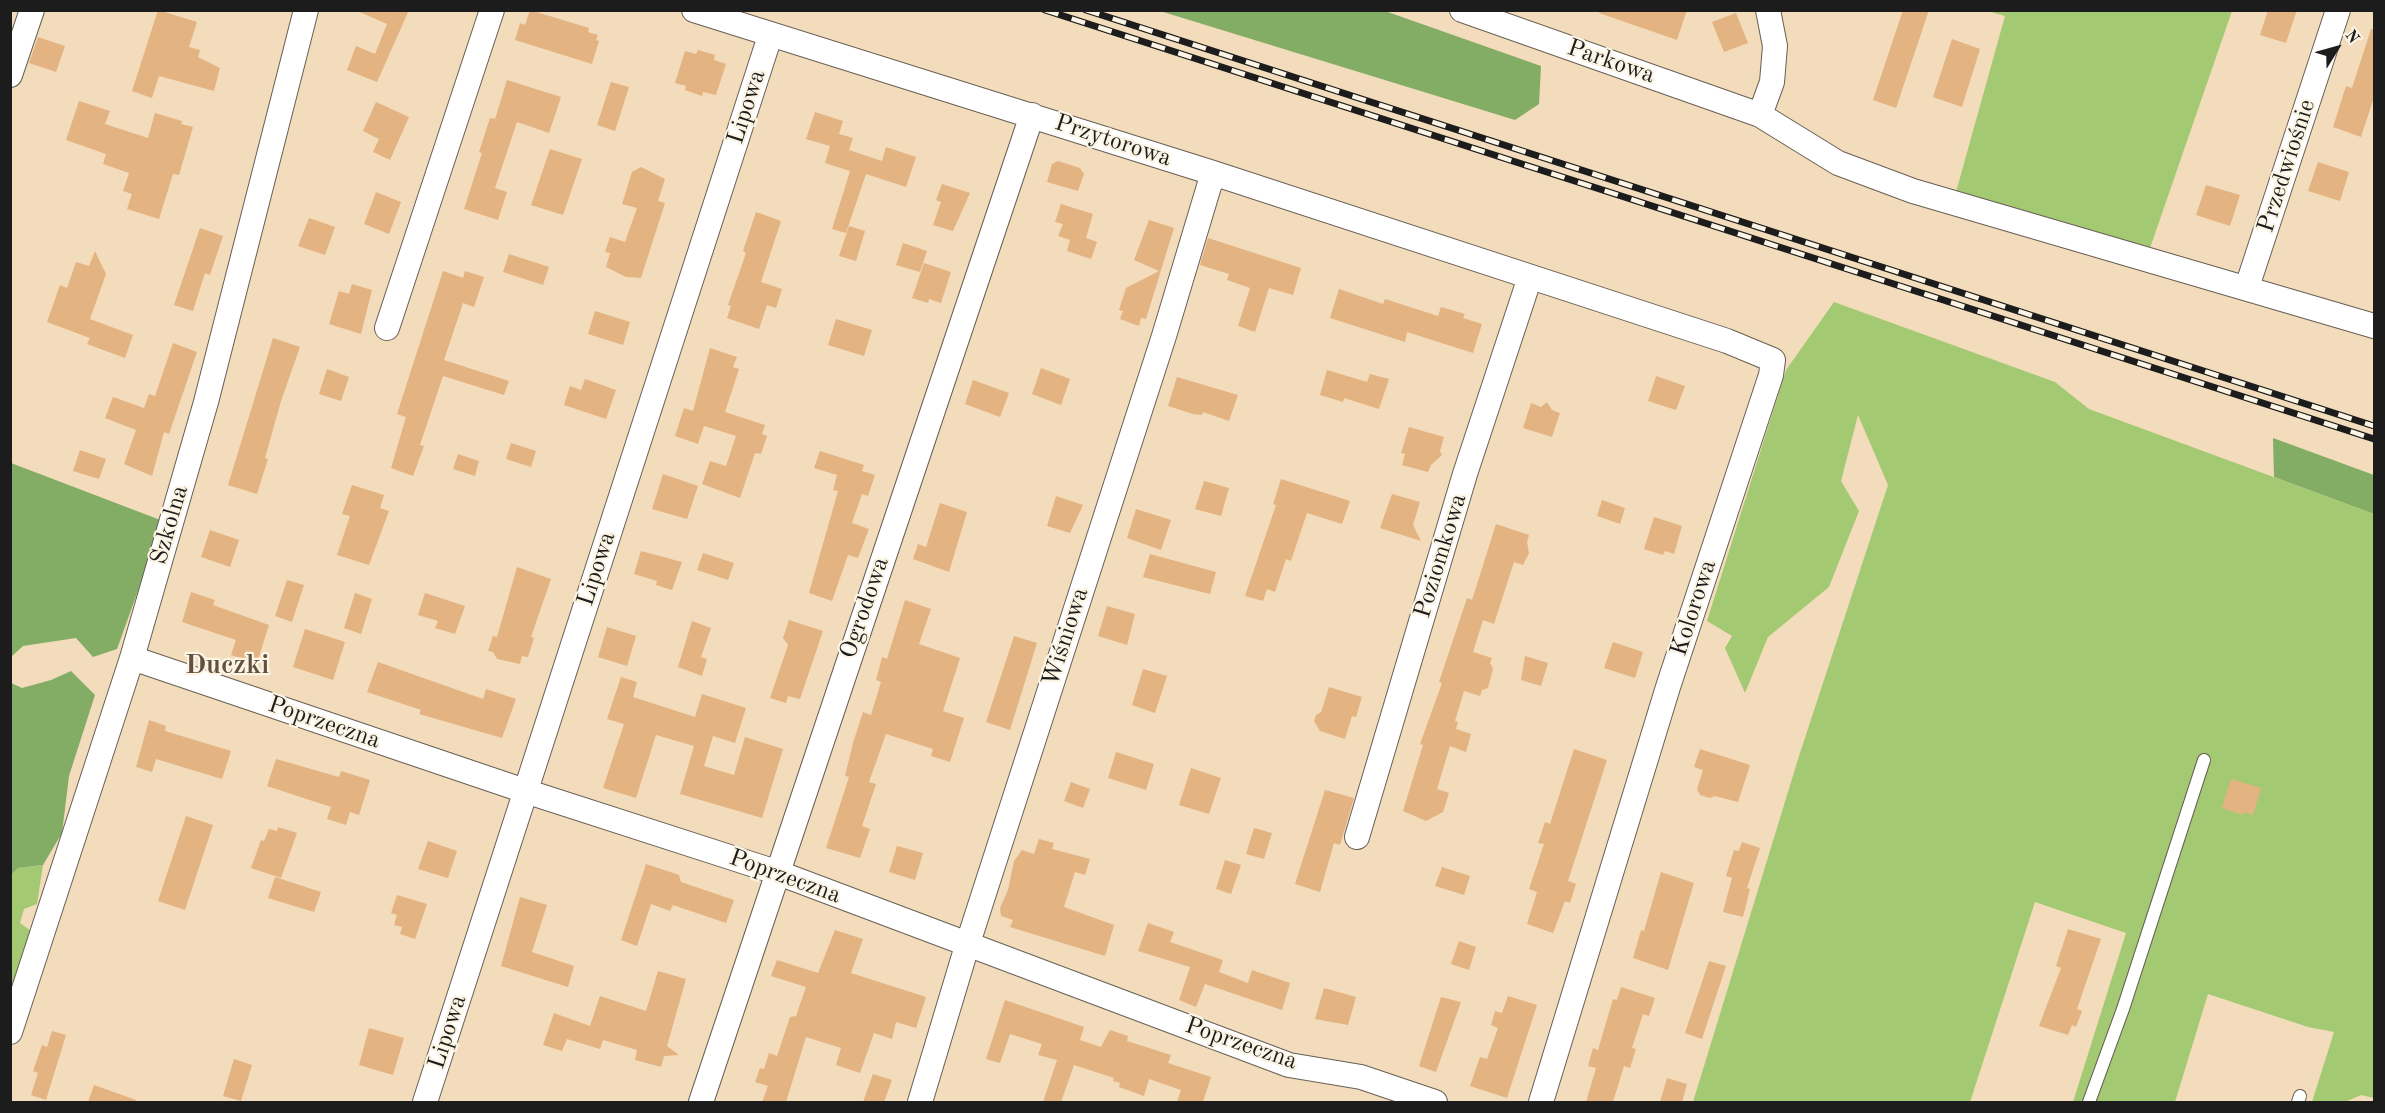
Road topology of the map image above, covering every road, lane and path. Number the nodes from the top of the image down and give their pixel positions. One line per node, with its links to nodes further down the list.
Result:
1 (32, 10): 9 (street)
2 (306, 10): 17 (street, Szkolna)
3 (492, 10): 16 (street)
4 (694, 10): 8 (street, Przytorowa)
5 (1462, 10): 11 (street, Parkowa)
6 (1768, 10): 11 (street)
7 (2338, 10): 14 (street, Przedwiośnie)
8 (770, 36): 10 (street, Przytorowa); 19 (street, Lipowa)
9 (10, 75)
10 (1032, 115): 12 (street, Przytorowa); 21 (street, Ogrodowa)
11 (1760, 115): 14 (street, Parkowa)
12 (1214, 173): 13 (street, Przytorowa); 22 (street, Wiśniowa)
13 (1530, 277): 20 (street, Poziomkowa); 28 (street, Kolorowa)
14 (2247, 287): 15 (street, Parkowa)
15 (2374, 326)
16 (387, 328)
17 (132, 658): 19 (street, Poprzeczna); 23 (street, Szkolna)
18 (2204, 760): 29 (lane)
19 (525, 791): 21 (street, Poprzeczna); 24 (street, Lipowa)
20 (1357, 837)
21 (776, 872): 22 (street, Poprzeczna); 25 (street, Ogrodowa)
22 (967, 946): 26 (street, Wiśniowa); 27 (street, Poprzeczna)
23 (10, 1032)
24 (425, 1102)
25 (701, 1102)
26 (920, 1102)
27 (1435, 1102)
28 (1541, 1102)
29 (2089, 1102)

